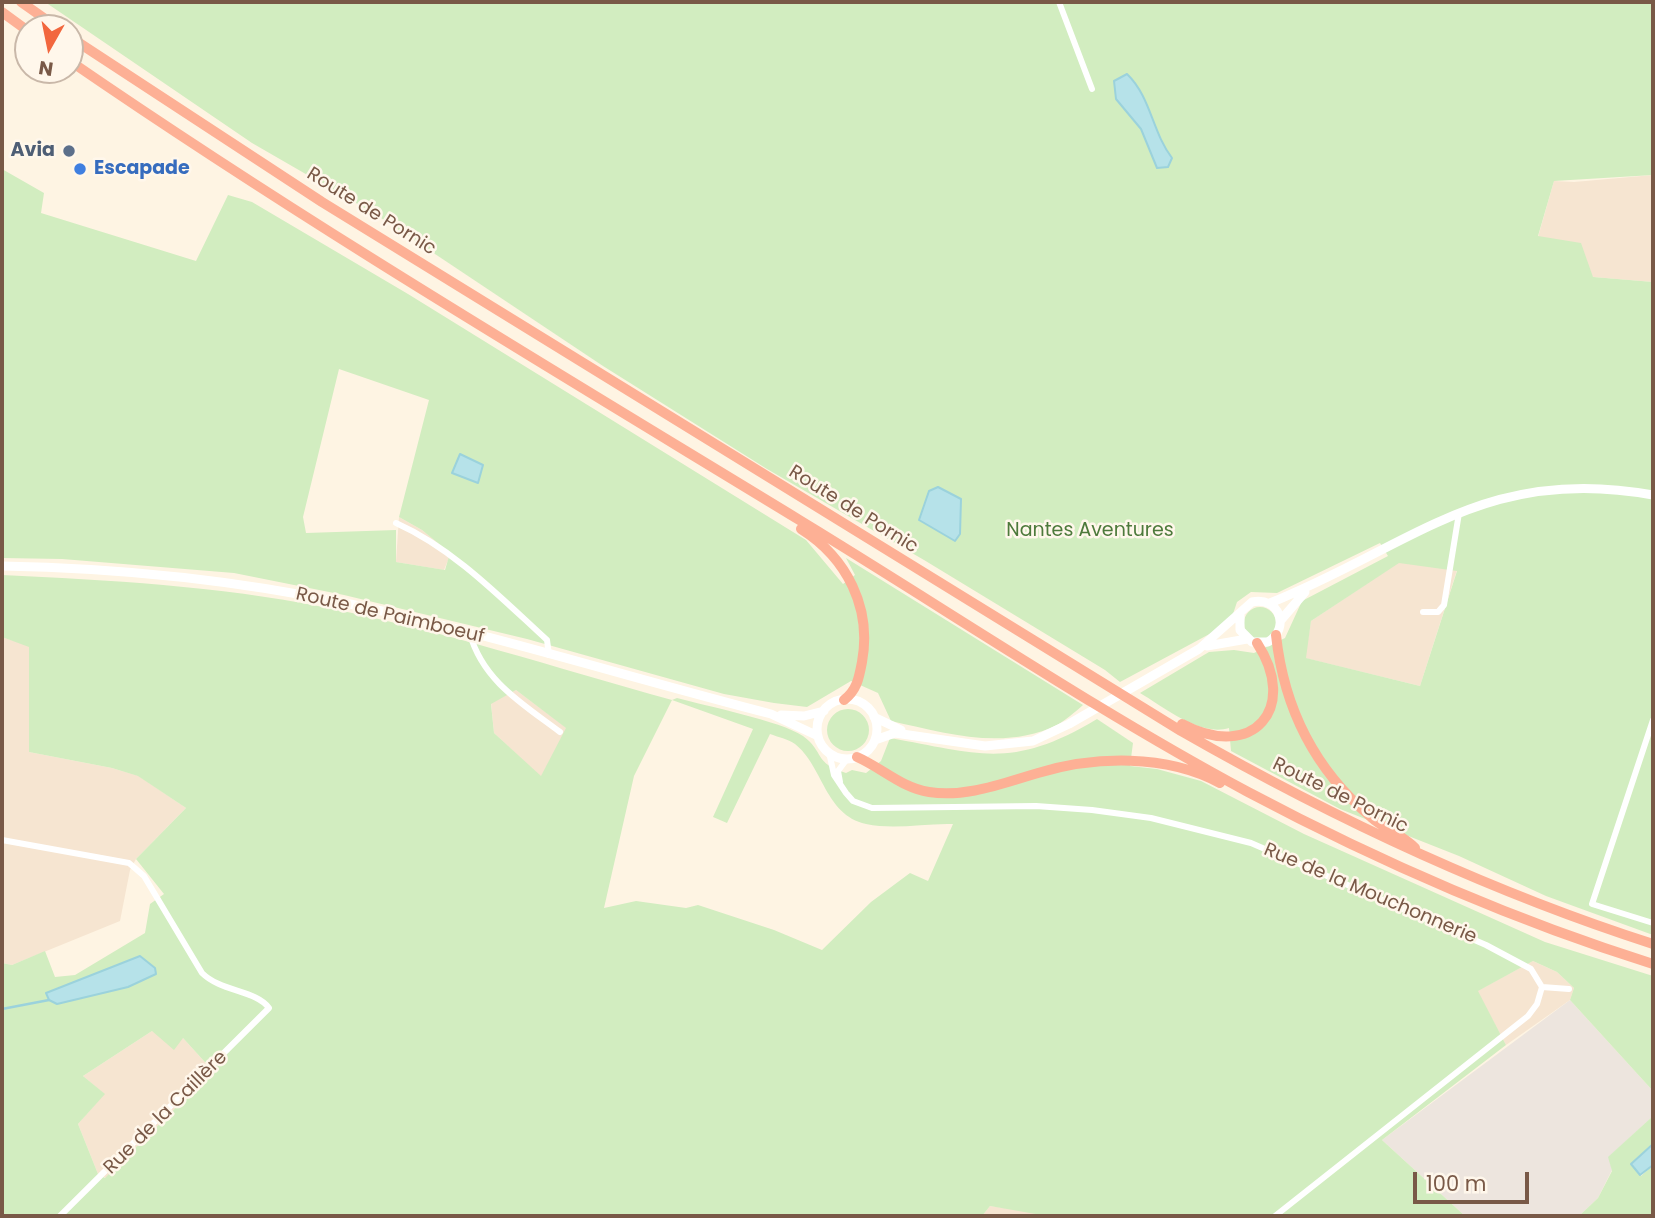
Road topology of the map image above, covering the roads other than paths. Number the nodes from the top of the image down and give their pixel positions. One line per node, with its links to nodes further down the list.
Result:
1 (20, 2): 3 (highway)
2 (1059, 2): 6 (street)
3 (38, 14)
4 (84, 46): 22 (highway, Route de Pornic)
5 (84, 70): 8 (highway, Route de Pornic)
6 (1092, 89)
7 (1653, 495): 9 (street)
8 (781, 509): 23 (highway); 35 (highway, Route de Pornic)
9 (1459, 511): 12 (street); 14 (street)
10 (396, 523): 21 (street)
11 (2, 566): 17 (street, Route de Paimboeuf)
12 (1309, 588): 13 (street); 16 (street)
13 (1270, 603): 15 (street); 16 (street)
14 (1423, 612)
15 (1240, 614): 19 (street); 20 (street)
16 (1281, 620): 18 (street)
17 (470, 634): 21 (street, Route de Paimboeuf); 28 (street)
18 (1276, 635): 19 (street); 37 (highway)
19 (1252, 641): 20 (street); 22 (highway)
20 (1199, 649): 29 (street)
21 (549, 655): 25 (street, Route de Paimboeuf)
22 (1129, 699): 37 (highway, Route de Pornic)
23 (844, 700): 24 (street); 26 (street)
24 (824, 711): 25 (street, Route de Paimboeuf); 30 (street)
25 (771, 714): 30 (street, Route de Paimboeuf)
26 (874, 717): 29 (street); 31 (street)
27 (1653, 720): 38 (street)
28 (560, 732)
29 (915, 734): 31 (street)
30 (818, 736): 32 (street)
31 (875, 740): 33 (street)
32 (829, 752): 33 (street); 34 (street)
33 (852, 758): 34 (street); 35 (highway)
34 (840, 784): 41 (street, Rue de la Mouchonnerie)
35 (1249, 792): 40 (highway, Route de Pornic)
36 (2, 841): 43 (street, Rue de la Caillère)
37 (1422, 855): 39 (highway, Route de Pornic)
38 (1653, 923)
39 (1653, 944)
40 (1653, 964)
41 (1542, 986): 42 (street); 44 (street)
42 (1569, 989)
43 (60, 1216)
44 (1275, 1216)

